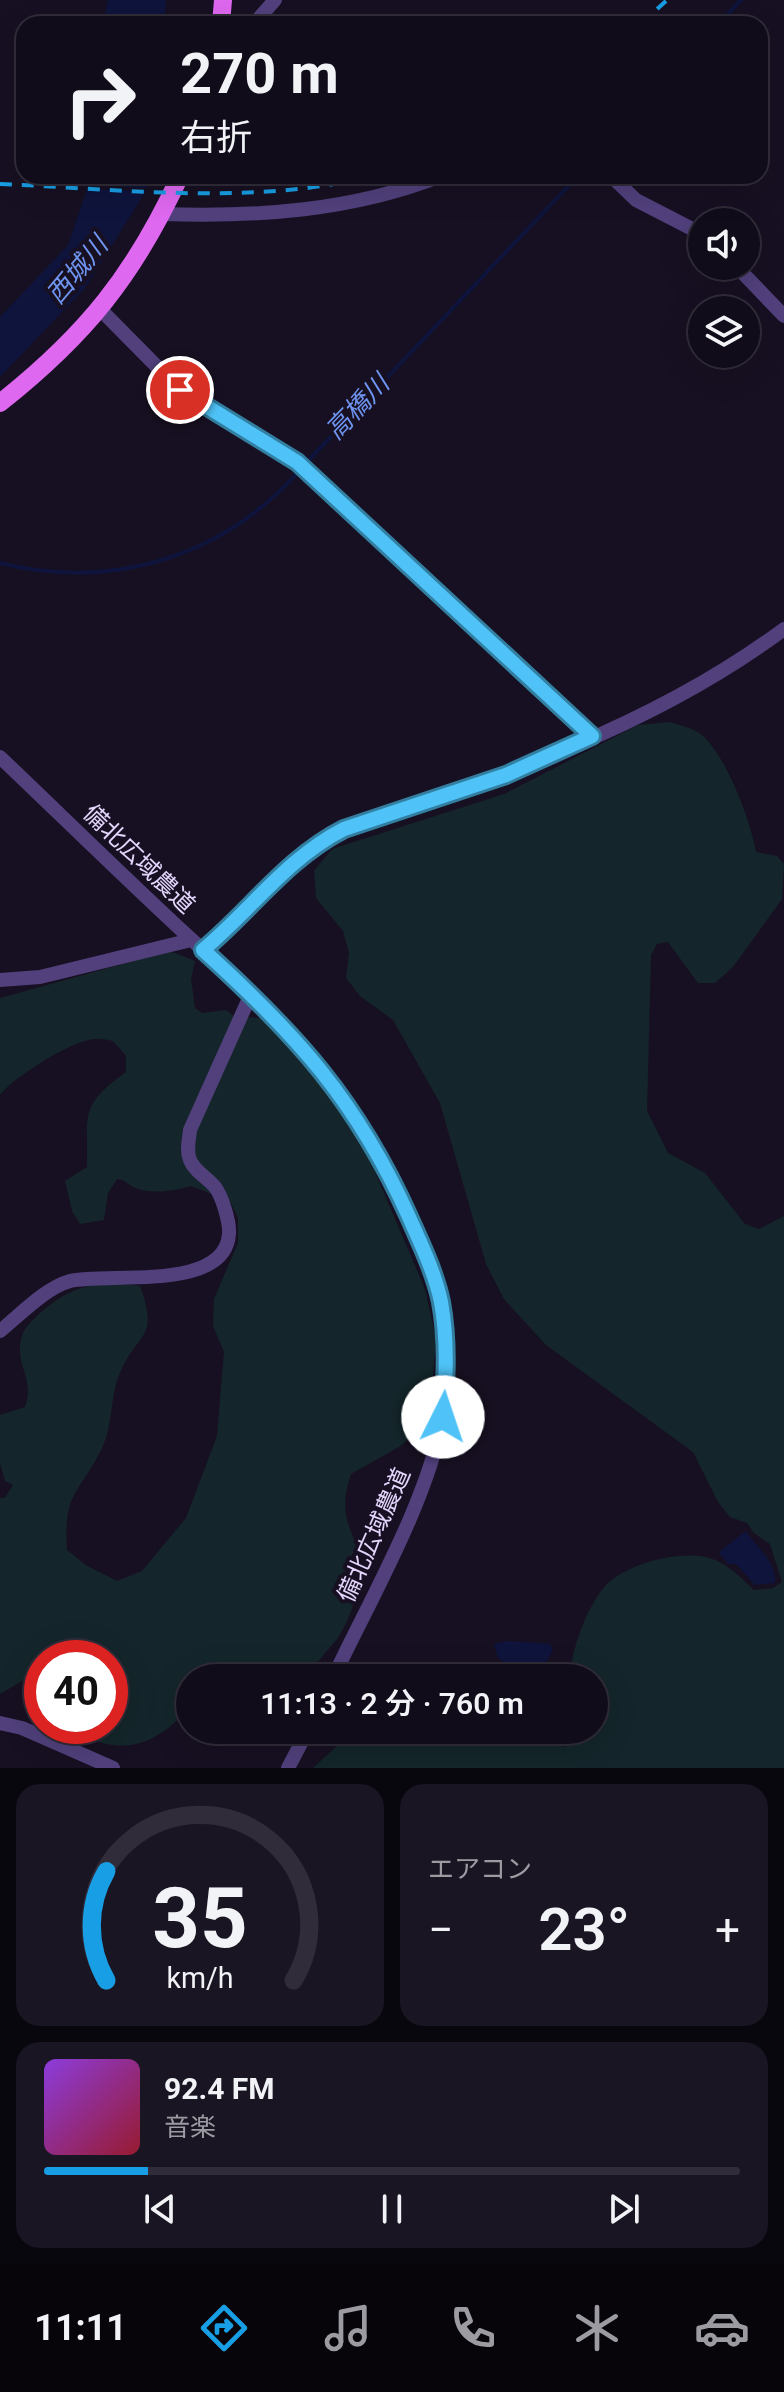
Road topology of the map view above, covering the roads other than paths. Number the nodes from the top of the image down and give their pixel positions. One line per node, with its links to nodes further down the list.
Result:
1 (275, 0): 2 (street)
2 (261, 16)
3 (176, 184): 6 (main road)
4 (414, 184): 6 (street)
5 (619, 184): 7 (street)
6 (163, 214): 9 (main road)
7 (688, 227)
8 (749, 280): 10 (street)
9 (101, 310): 11 (main road); 13 (street)
10 (784, 316)
11 (0, 403)
12 (784, 629): 13 (street)
13 (592, 736): 16 (street)
14 (0, 757): 15 (street, 備北広域農道)
15 (191, 940): 16 (street, 備北広域農道); 17 (street)
16 (203, 950): 18 (street, 備北広域農道)
17 (0, 980)
18 (251, 994): 19 (street); 20 (street, 備北広域農道)
19 (0, 1331)
20 (340, 1664)
21 (0, 1723): 23 (street)
22 (301, 1744): 24 (street)
23 (113, 1768)
24 (288, 1768)

